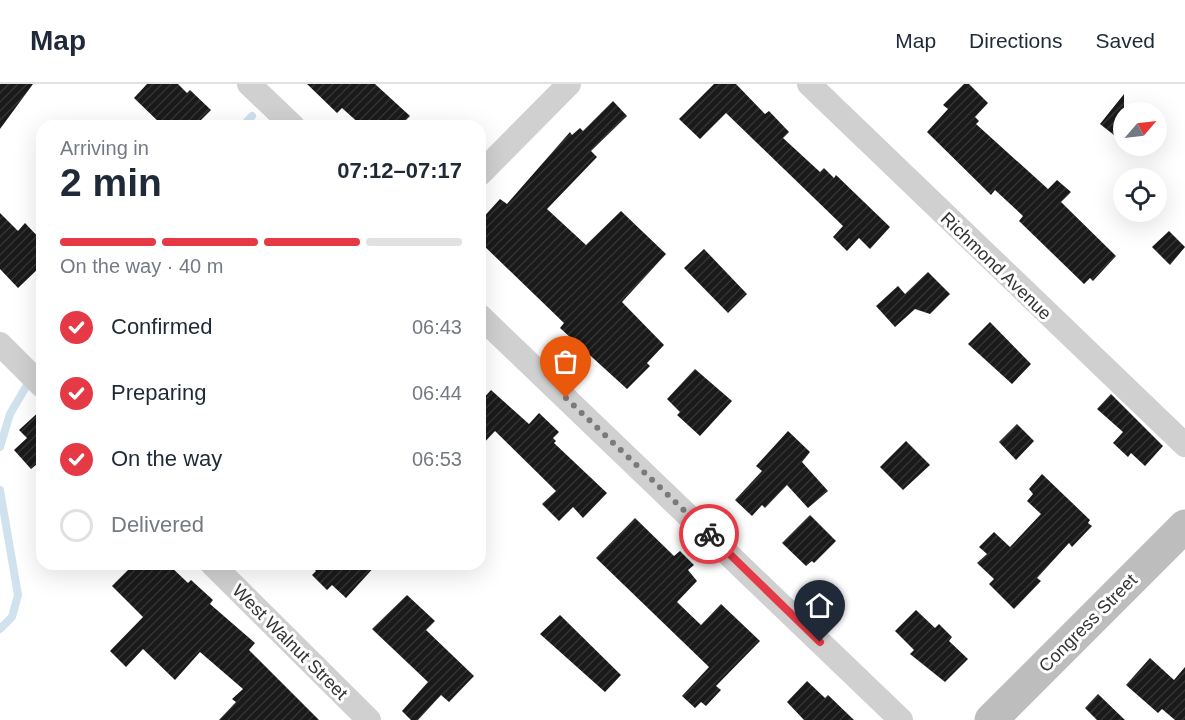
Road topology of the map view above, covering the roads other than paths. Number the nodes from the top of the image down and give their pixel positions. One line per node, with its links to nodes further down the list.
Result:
1 (249, 84): 4 (street)
2 (568, 84): 5 (street)
3 (809, 84): 9 (street, Richmond Avenue)
4 (287, 120)
5 (486, 168)
6 (486, 322): 13 (street)
7 (0, 344): 8 (street)
8 (36, 380)
9 (1185, 446)
10 (1185, 526): 14 (main road, Congress Street)
11 (218, 570): 12 (street, West Walnut Street)
12 (369, 720)
13 (901, 720)
14 (991, 720)

